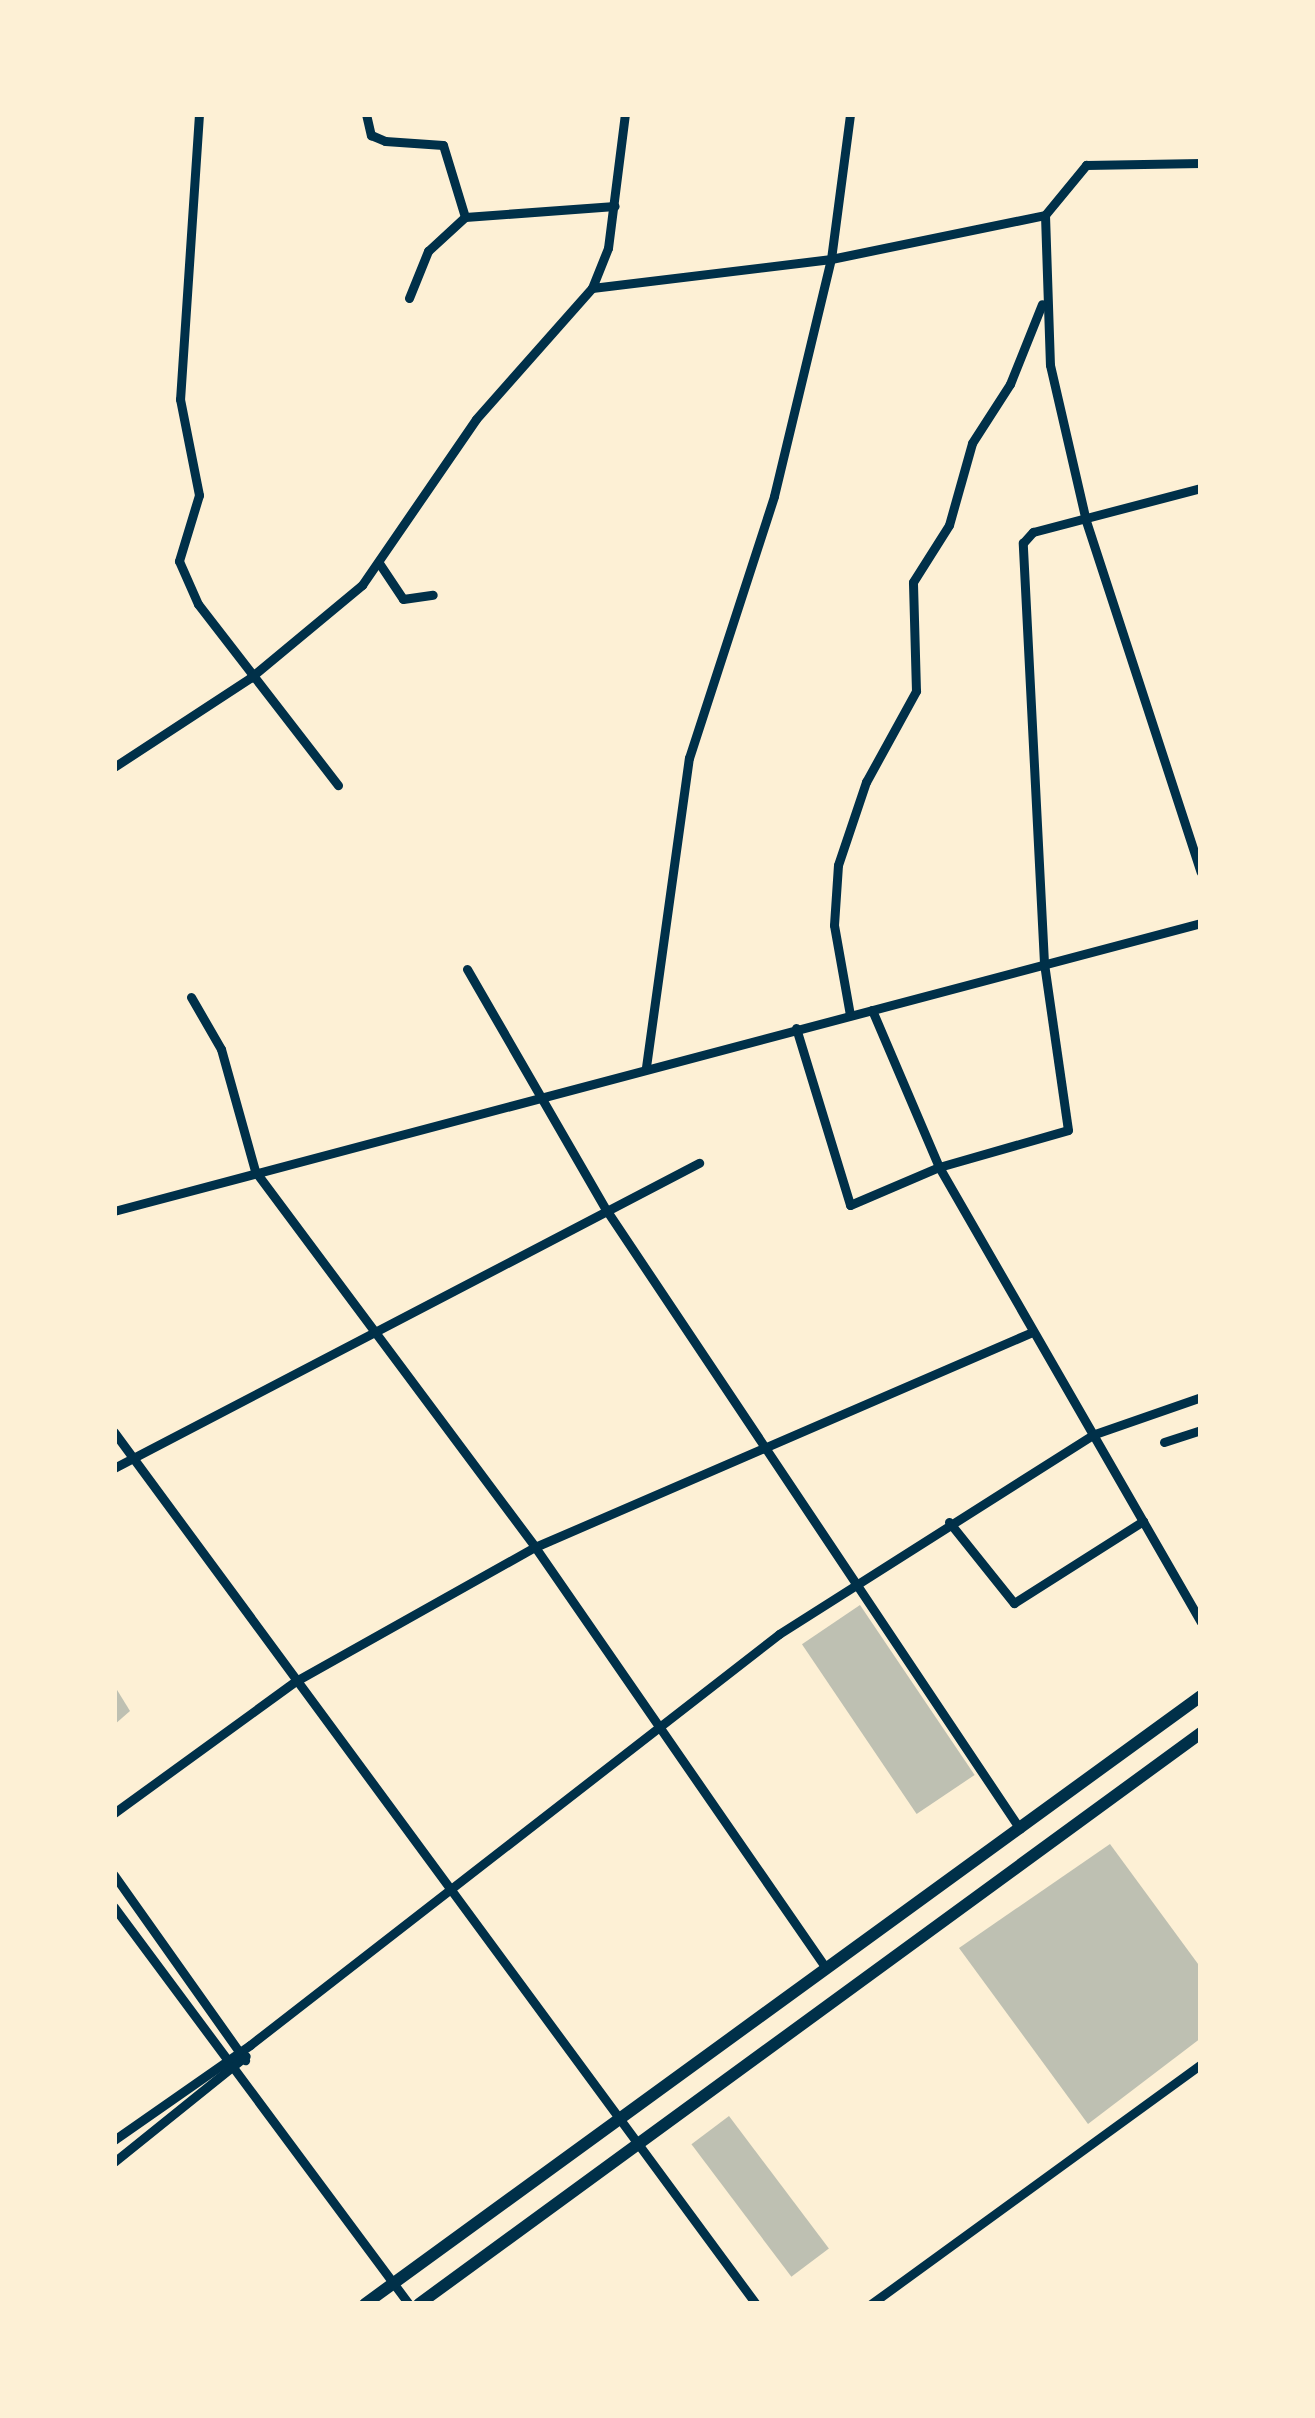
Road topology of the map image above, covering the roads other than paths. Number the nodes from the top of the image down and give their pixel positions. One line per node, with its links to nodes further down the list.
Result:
1 (199, 114): 17 (street)
2 (366, 114): 8 (street)
3 (625, 114): 6 (street)
4 (850, 114): 9 (street)
5 (1201, 163): 7 (street)
6 (615, 206): 8 (street); 10 (street)
7 (1045, 214): 9 (street); 12 (street)
8 (465, 218): 11 (street)
9 (831, 259): 10 (street); 28 (street)
10 (592, 287): 15 (street)
11 (409, 298)
12 (1044, 299): 14 (street); 26 (street)
13 (1201, 488): 14 (street)
14 (1086, 520): 20 (street); 22 (street)
15 (379, 563): 16 (street); 17 (street)
16 (433, 595)
17 (250, 678): 18 (street); 19 (street)
18 (114, 767)
19 (338, 785)
20 (1201, 872)
21 (1201, 922): 22 (street)
22 (1043, 963): 25 (street); 31 (street)
23 (467, 969): 29 (street)
24 (191, 997): 32 (street)
25 (872, 1010): 26 (street); 31 (street)
26 (850, 1015): 27 (street)
27 (796, 1028): 28 (street); 31 (street)
28 (646, 1067): 29 (street)
29 (539, 1099): 32 (street); 34 (street)
30 (699, 1163): 34 (street)
31 (939, 1167): 36 (street)
32 (255, 1171): 33 (street); 35 (street)
33 (114, 1211)
34 (608, 1211): 35 (street); 42 (street)
35 (376, 1333): 43 (street); 47 (street)
36 (1030, 1333): 40 (street); 42 (street)
37 (1201, 1397): 40 (street)
38 (1201, 1430): 41 (street)
39 (114, 1432): 43 (street)
40 (1092, 1435): 45 (street); 46 (street)
41 (1164, 1442)
42 (764, 1451): 47 (street); 48 (street)
43 (132, 1456): 44 (street); 50 (street)
44 (114, 1468)
45 (1143, 1521): 46 (street); 49 (street)
46 (949, 1522): 48 (street)
47 (536, 1547): 50 (street); 52 (street)
48 (852, 1585): 52 (street); 55 (street)
49 (1201, 1622)
50 (296, 1681): 54 (street); 57 (street)
51 (1201, 1696): 55 (street)
52 (662, 1726): 57 (street); 59 (street)
53 (1201, 1733): 68 (street)
54 (114, 1813)
55 (1020, 1829): 59 (street)
56 (114, 1875): 61 (street)
57 (448, 1890): 60 (street); 66 (street)
58 (114, 1906): 62 (street)
59 (826, 1968): 66 (street)
60 (250, 2045): 61 (street); 63 (street)
61 (236, 2049): 62 (street); 63 (street)
62 (224, 2059): 65 (street); 67 (street)
63 (244, 2060): 65 (street)
64 (1201, 2064): 76 (street)
65 (232, 2070): 69 (street); 71 (street)
66 (616, 2117): 68 (street); 71 (street)
67 (116, 2139): 69 (street)
68 (639, 2146): 74 (street); 75 (street)
69 (128, 2151): 70 (street)
70 (114, 2162)
71 (394, 2283): 72 (street); 73 (street)
72 (364, 2304)
73 (409, 2304)
74 (419, 2304)
75 (756, 2304)
76 (872, 2304)

